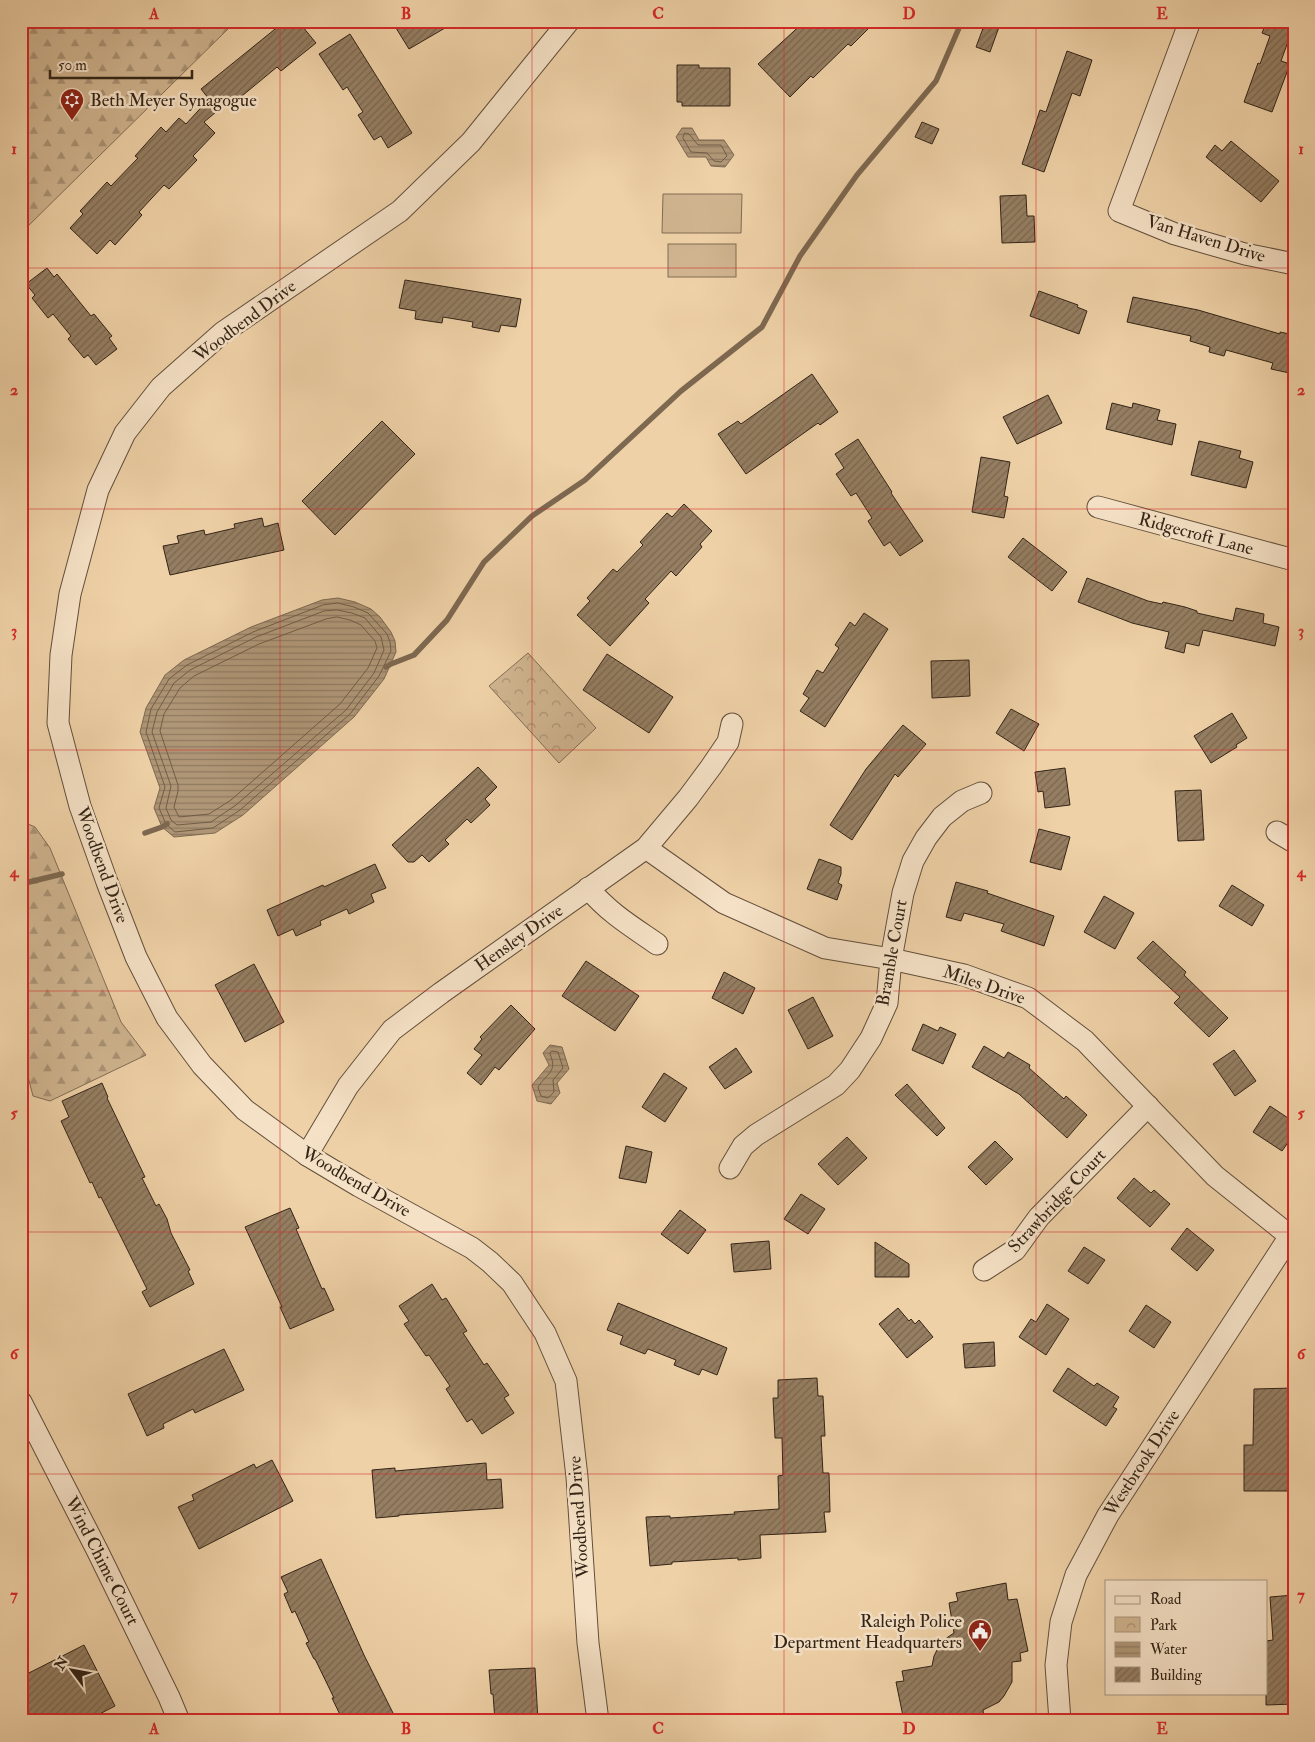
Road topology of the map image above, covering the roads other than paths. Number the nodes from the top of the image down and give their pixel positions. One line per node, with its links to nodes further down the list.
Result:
1 (569, 21): 13 (street, Woodbend Drive)
2 (1190, 21): 3 (street, Van Haven Drive)
3 (1294, 264)
4 (1098, 507): 5 (street, Ridgecroft Lane)
5 (1294, 560)
6 (732, 724): 8 (street, Hensley Drive)
7 (981, 793): 11 (street, Bramble Court)
8 (646, 848): 9 (street, Hensley Drive); 11 (street, Miles Drive)
9 (588, 888): 10 (street); 13 (street, Hensley Drive)
10 (657, 944)
11 (891, 959): 12 (street, Miles Drive); 14 (street, Bramble Court)
12 (1148, 1106): 15 (street, Miles Drive); 16 (street, Strawbridge Court)
13 (306, 1155): 19 (street, Woodbend Drive)
14 (730, 1168)
15 (1292, 1233): 20 (street, Westbrook Drive)
16 (984, 1270)
17 (21, 1402): 18 (street, Wind Chime Court)
18 (178, 1721)
19 (598, 1721)
20 (1060, 1721)

